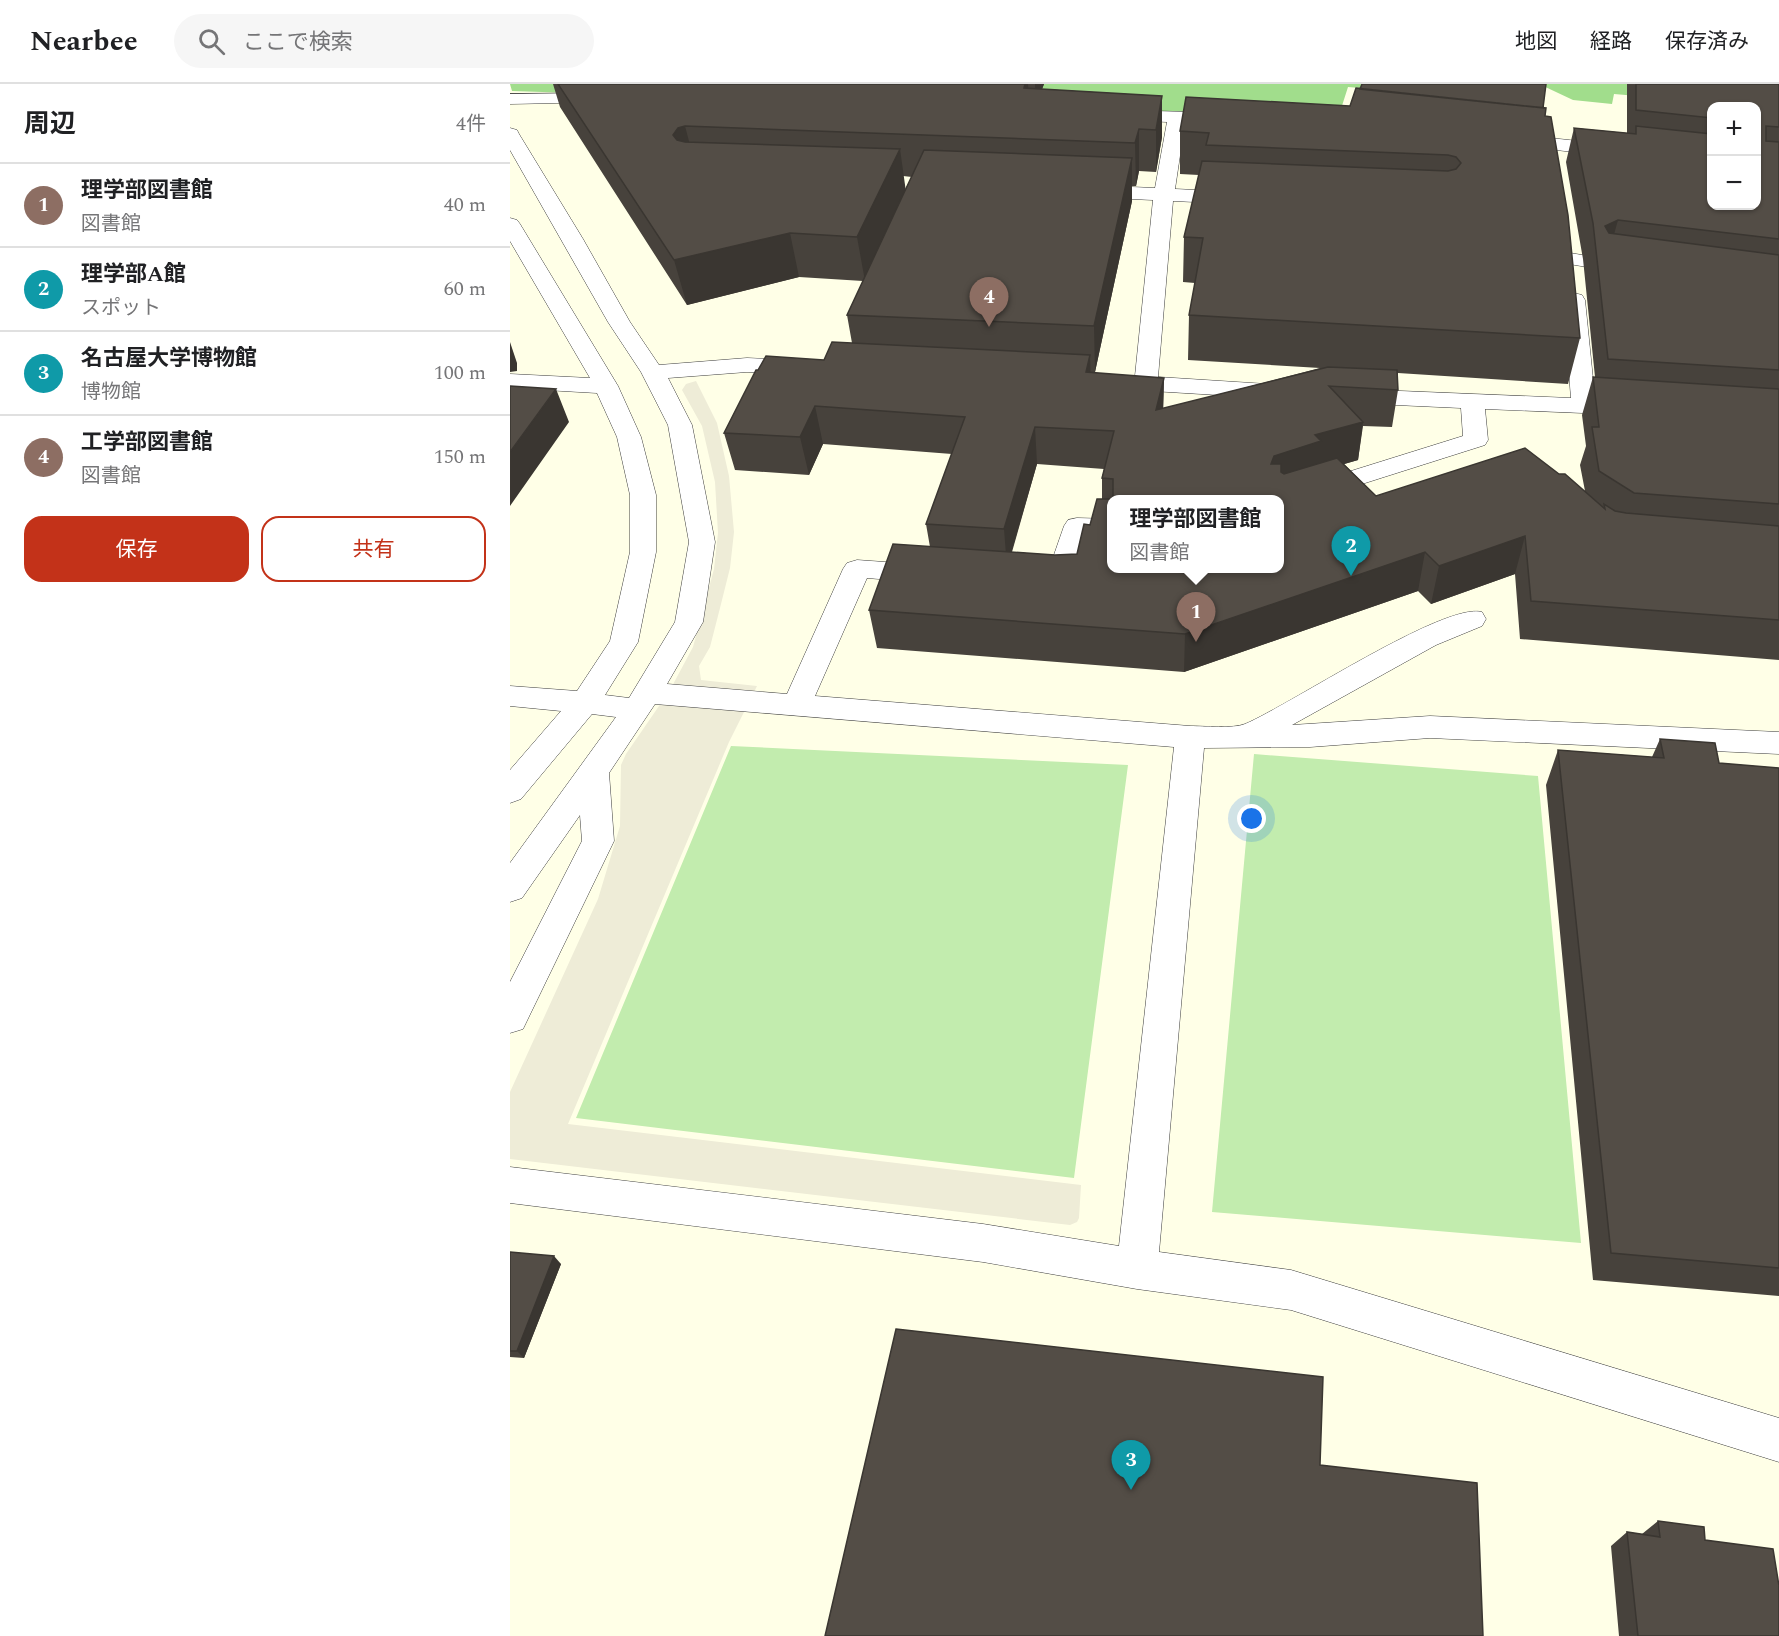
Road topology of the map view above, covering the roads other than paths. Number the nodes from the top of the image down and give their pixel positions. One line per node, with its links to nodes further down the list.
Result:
1 (621, 98): 2 (street)
2 (510, 99)
3 (1095, 114): 4 (street)
4 (1177, 117): 5 (street); 12 (street)
5 (1248, 118)
6 (510, 134): 19 (street)
7 (1495, 138): 8 (street)
8 (1551, 144): 9 (street); 10 (street)
9 (1633, 153)
10 (1555, 167)
11 (1071, 191): 12 (street)
12 (1164, 194): 13 (street); 22 (street)
13 (1256, 198)
14 (510, 224): 23 (street)
15 (1566, 236): 16 (street)
16 (1570, 259): 17 (street); 27 (street)
17 (1609, 264)
18 (827, 369): 19 (street)
19 (653, 372): 36 (street)
20 (510, 381): 23 (street)
21 (1098, 381): 22 (street)
22 (1146, 384): 24 (street)
23 (606, 386): 35 (street)
24 (1307, 393)
25 (1331, 394): 26 (street)
26 (1472, 402): 27 (street); 29 (street)
27 (1584, 406): 28 (street)
28 (1655, 410)
29 (1284, 501)
30 (1107, 527): 32 (street)
31 (951, 575): 37 (street)
32 (1022, 580)
33 (1472, 619): 39 (street)
34 (510, 696): 35 (street)
35 (585, 702): 36 (street); 42 (street)
36 (642, 702): 37 (street); 41 (street)
37 (796, 705): 38 (street)
38 (1190, 737): 39 (street); 46 (street)
39 (1245, 737): 40 (street)
40 (1779, 743)
41 (593, 769): 43 (street); 44 (street)
42 (510, 790)
43 (510, 889)
44 (510, 1018)
45 (510, 1185): 46 (street)
46 (1137, 1269): 47 (street)
47 (1779, 1440)

